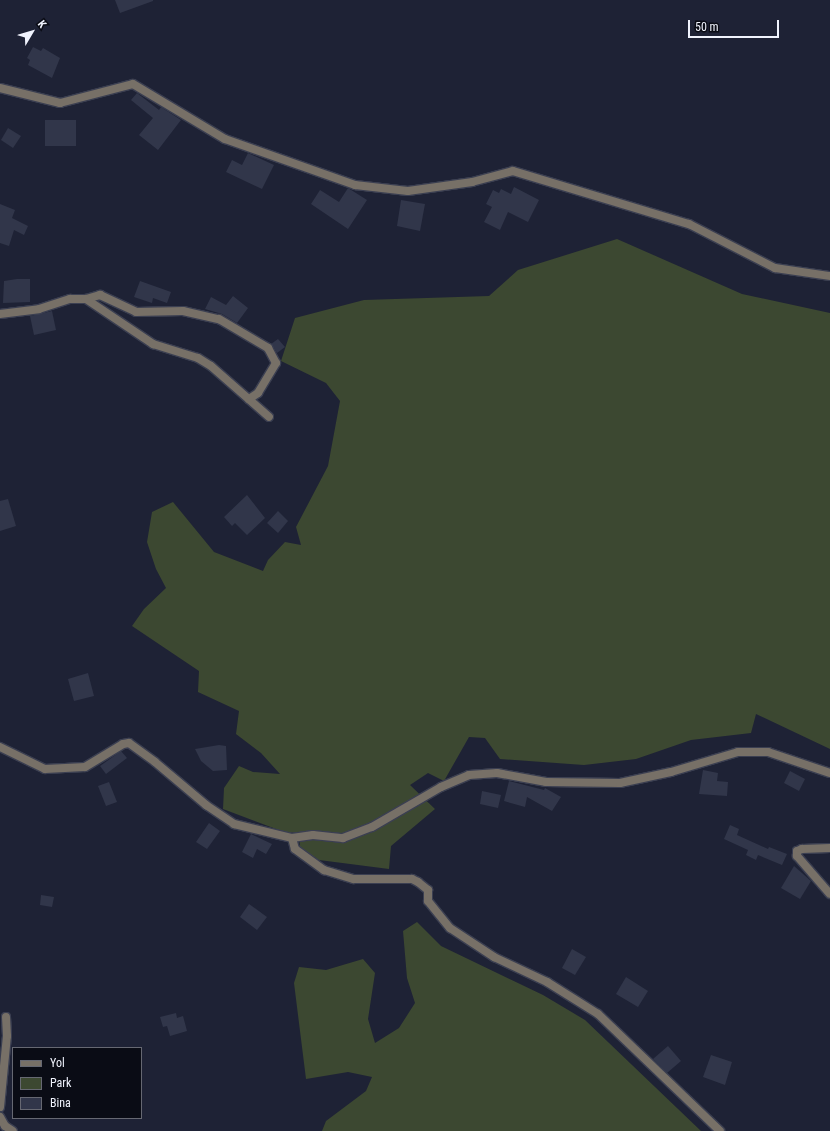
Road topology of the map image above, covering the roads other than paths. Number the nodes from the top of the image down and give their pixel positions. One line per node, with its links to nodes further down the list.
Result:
1 (0, 88): 2 (street)
2 (830, 276)
3 (86, 299): 4 (street); 5 (street); 5 (street)
4 (0, 314)
5 (249, 399): 6 (street)
6 (269, 417)
7 (0, 747): 9 (street)
8 (830, 773): 9 (street)
9 (292, 838): 16 (street)
10 (830, 848): 11 (street)
11 (830, 894)
12 (6, 1017): 13 (street)
13 (0, 1107)
14 (0, 1117): 15 (street)
15 (12, 1131)
16 (720, 1131)

